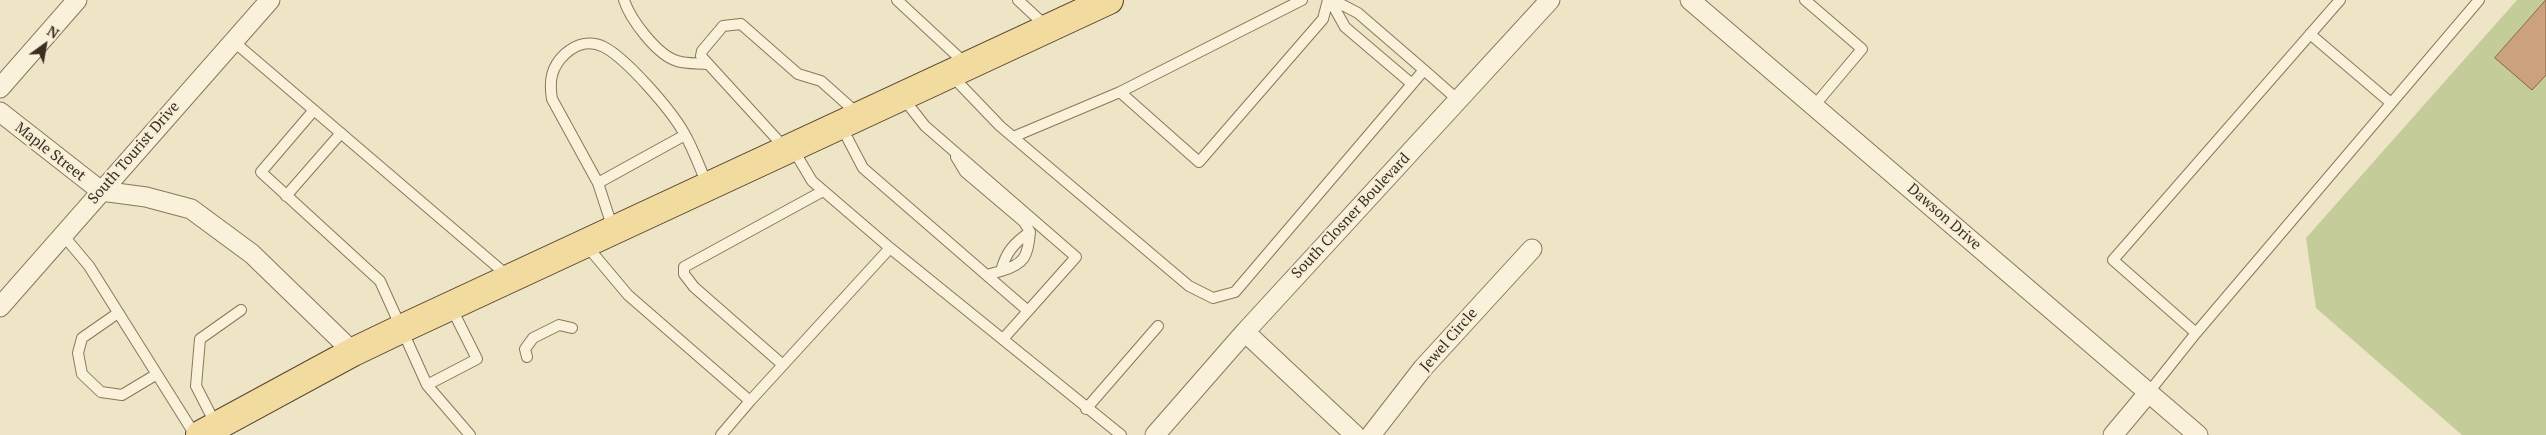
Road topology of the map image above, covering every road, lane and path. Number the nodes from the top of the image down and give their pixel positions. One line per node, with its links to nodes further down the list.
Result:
1 (76, 0): 21 (street)
2 (270, 0): 16 (street, South Tourist Drive)
3 (624, 0): 17 (lane)
4 (897, 0): 18 (lane)
5 (1018, 0): 14 (lane)
6 (1109, 0): 14 (main road)
7 (1302, 0): 22 (lane)
8 (1330, 0): 19 (lane); 20 (lane); 22 (lane)
9 (1550, 0): 24 (street, South Closner Boulevard)
10 (1690, 0): 26 (street, Dawson Drive)
11 (1805, 0): 26 (lane)
12 (2340, 0): 15 (lane)
13 (2480, 0): 25 (lane)
14 (1049, 28): 18 (main road)
15 (2310, 34): 25 (lane); 58 (lane)
16 (234, 41): 27 (lane); 37 (street, South Tourist Drive)
17 (708, 64): 29 (lane); 34 (lane)
18 (959, 70): 23 (main road); 32 (lane)
19 (1424, 70): 20 (lane); 24 (lane)
20 (1412, 84): 32 (lane)
21 (0, 88)
22 (1120, 92): 32 (lane)
23 (902, 96): 29 (main road); 33 (lane)
24 (1458, 100): 57 (street, South Closner Boulevard)
25 (2391, 103): 58 (lane)
26 (1814, 106): 65 (street, Dawson Drive)
27 (314, 110): 30 (lane); 39 (lane)
28 (0, 112): 37 (street, Maple Street)
29 (850, 121): 34 (main road); 47 (lane)
30 (341, 133): 39 (lane); 48 (lane)
31 (685, 135): 35 (lane); 35 (lane); 36 (lane)
32 (1013, 137)
33 (951, 148): 41 (lane); 52 (lane)
34 (790, 149): 36 (main road); 38 (lane)
35 (598, 184): 40 (lane)
36 (709, 187): 40 (main road)
37 (100, 191): 42 (street, South Tourist Drive); 60 (street)
38 (824, 191): 44 (lane); 62 (lane)
39 (286, 196): 56 (lane)
40 (614, 230): 43 (main road)
41 (1030, 232): 46 (lane); 46 (lane)
42 (62, 235): 49 (street, South Tourist Drive); 53 (lane)
43 (585, 244): 48 (main road); 66 (lane)
44 (890, 248): 59 (lane); 62 (lane)
45 (1532, 249): 74 (street, Jewel Circle)
46 (1001, 271): 47 (lane)
47 (987, 275): 52 (lane)
48 (511, 278): 50 (main road)
49 (0, 307)
50 (450, 307): 56 (main road); 64 (lane)
51 (241, 310): 68 (lane)
52 (1028, 311): 59 (lane)
53 (118, 313): 63 (lane); 63 (lane)
54 (1158, 326): 67 (lane)
55 (572, 328): 61 (lane)
56 (401, 329): 60 (main road); 64 (lane)
57 (1245, 332): 72 (street, South Closner Boulevard); 73 (street)
58 (2196, 332): 65 (lane)
59 (1003, 338): 67 (lane)
60 (353, 352): 68 (main road)
61 (527, 357)
62 (782, 365): 66 (lane)
63 (157, 374): 68 (lane)
64 (427, 385): 69 (lane)
65 (2149, 392): 75 (street); 76 (street, Dawson Drive)
66 (750, 401): 70 (lane)
67 (1086, 409): 71 (lane)
68 (204, 432)
69 (470, 435)
70 (721, 435)
71 (1122, 435)
72 (1155, 435)
73 (1355, 435)
74 (1371, 435)
75 (2113, 435)
76 (2198, 435)

